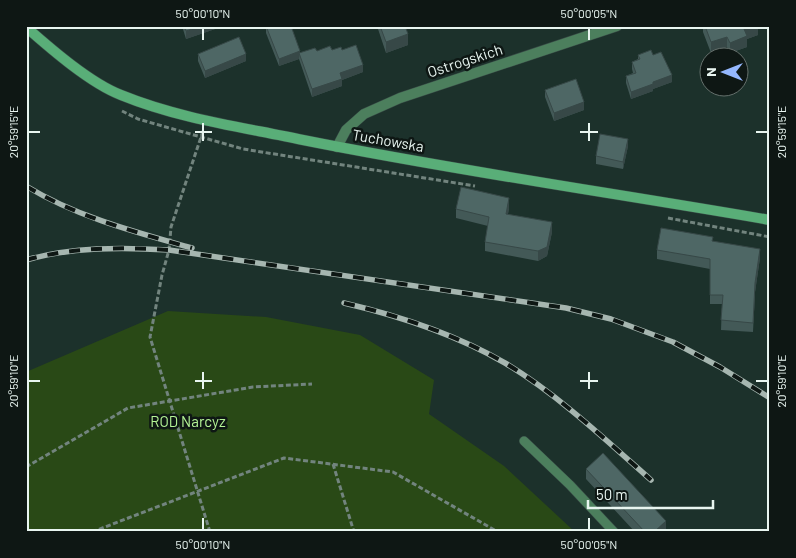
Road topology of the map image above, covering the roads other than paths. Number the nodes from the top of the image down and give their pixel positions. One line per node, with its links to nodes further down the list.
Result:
1 (618, 26): 3 (street, Ostrogskich)
2 (26, 27): 3 (street, Tuchowska)
3 (337, 147): 4 (street, Tuchowska)
4 (770, 220)
5 (524, 441): 6 (lane)
6 (614, 532)

